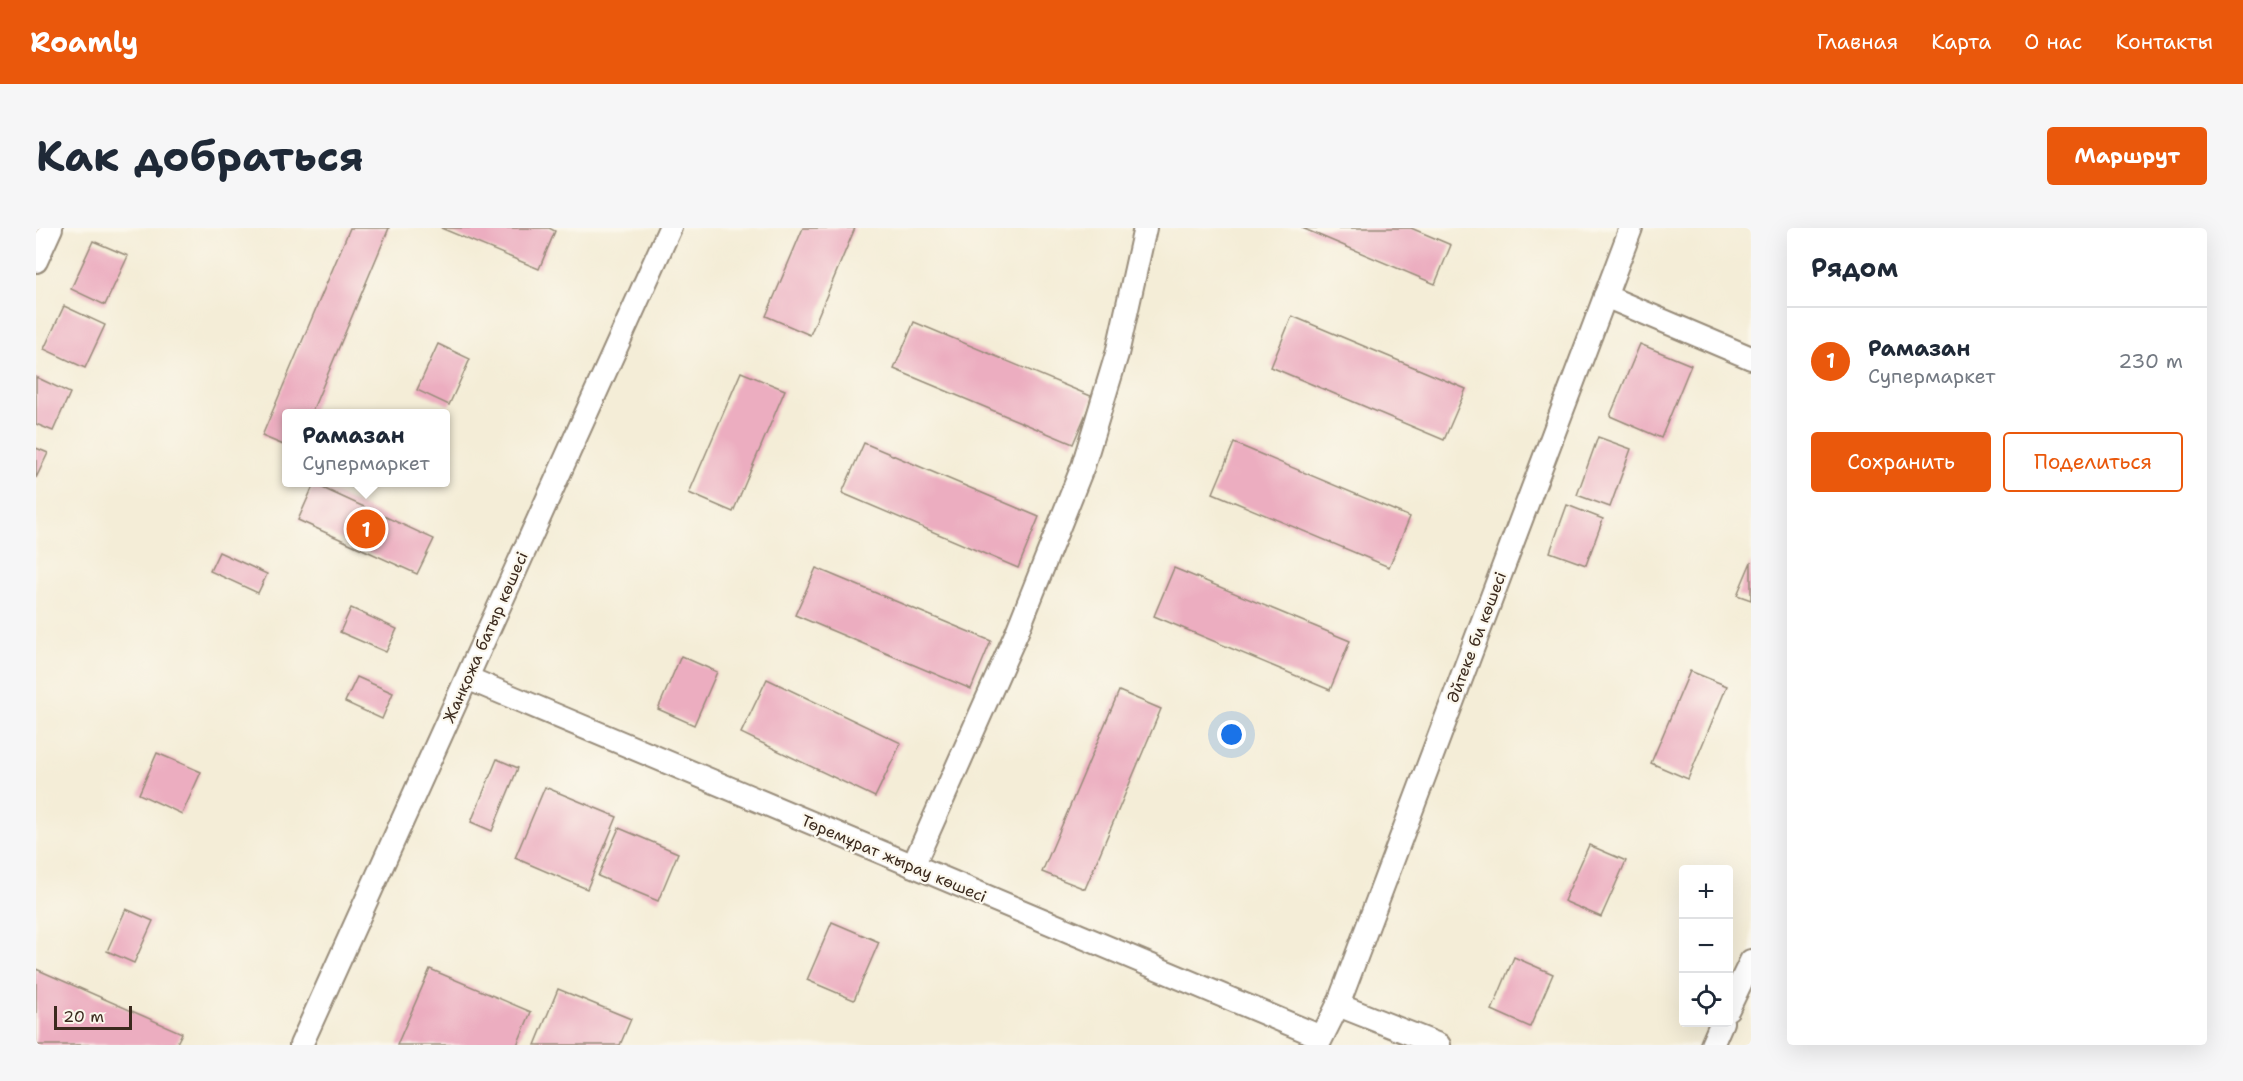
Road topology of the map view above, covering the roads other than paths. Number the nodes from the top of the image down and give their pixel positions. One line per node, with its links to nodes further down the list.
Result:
1 (51, 228): 5 (street)
2 (670, 228): 8 (street, Жанқожа батыр көшесі)
3 (1145, 228): 9 (street)
4 (1631, 228): 6 (street, Әйтеке би көшесі)
5 (36, 261)
6 (1605, 296): 7 (street); 12 (street, Әйтеке би көшесі)
7 (1751, 358)
8 (466, 678): 9 (street, Төремұрат жырау көшесі); 15 (street, Жанқожа батыр көшесі)
9 (913, 866): 14 (street, Төремұрат жырау көшесі)
10 (1751, 961): 11 (street)
11 (1733, 999)
12 (1338, 1005): 14 (street, Әйтеке би көшесі); 16 (street)
13 (1720, 1027): 17 (street)
14 (1319, 1041)
15 (301, 1045)
16 (1438, 1045)
17 (1712, 1045)

